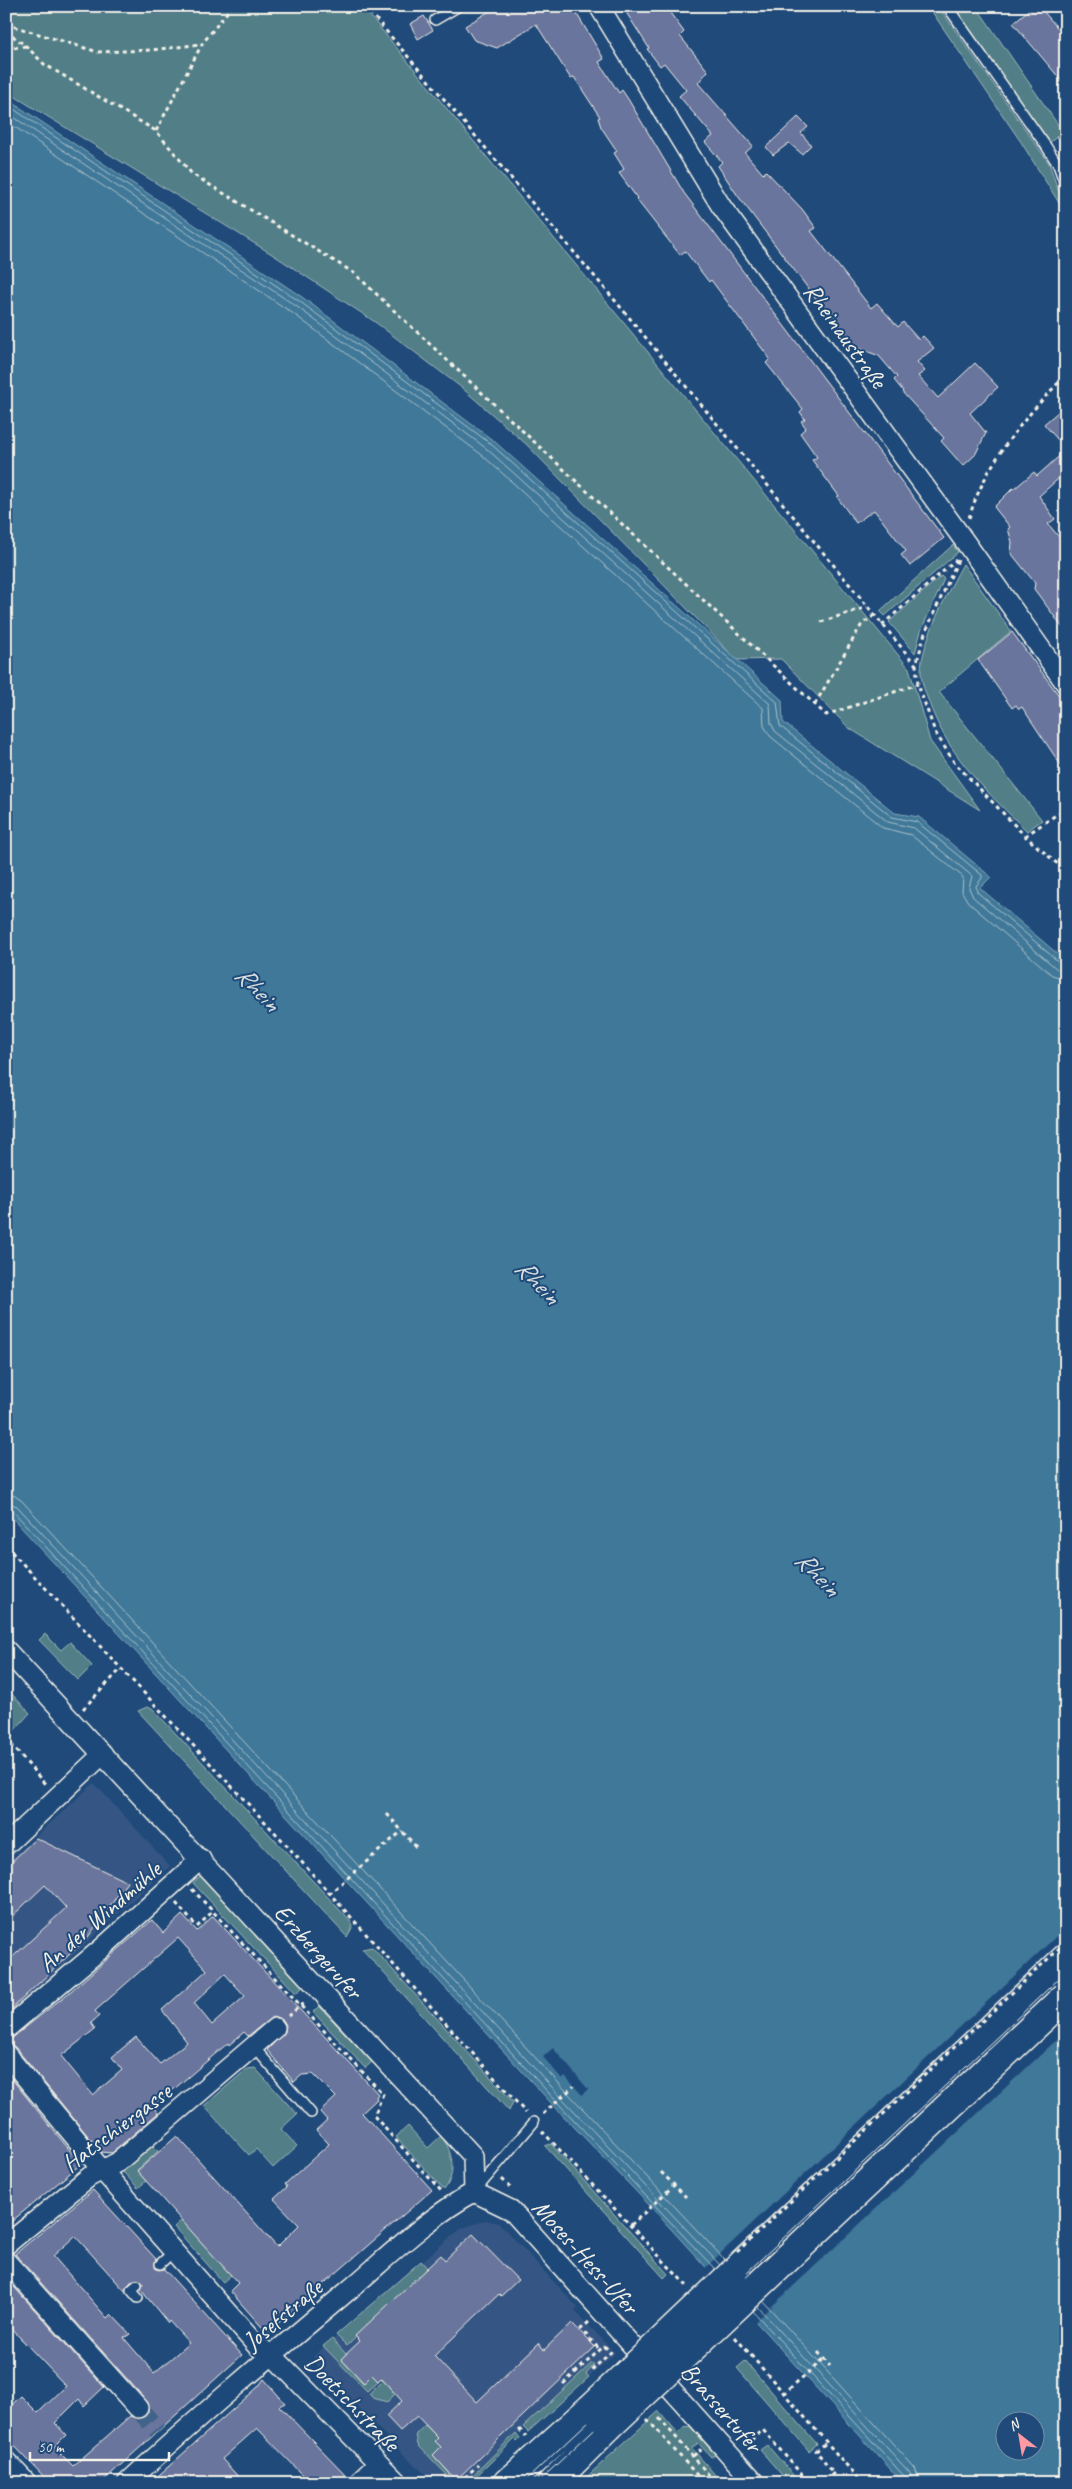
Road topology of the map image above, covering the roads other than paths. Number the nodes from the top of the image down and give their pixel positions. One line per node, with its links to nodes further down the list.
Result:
1 (459, 6): 4 (lane)
2 (599, 6): 6 (street, Rheinaustraße)
3 (947, 6): 5 (lane)
4 (435, 20)
5 (1066, 188)
6 (1066, 684)
7 (6, 1650): 8 (street, Erzbergerufer)
8 (102, 1754): 9 (street); 10 (street, Erzbergerufer)
9 (6, 1845)
10 (201, 1859): 14 (street, An der Windmühle); 20 (street, Erzbergerufer)
11 (1066, 1958): 28 (main road, bridge)
12 (1066, 1996): 28 (main road, bridge)
13 (275, 2028): 15 (street, Hatschiergasse)
14 (6, 2029)
15 (254, 2047): 17 (lane); 19 (street, Hatschiergasse)
16 (6, 2054): 19 (street, Doetschstraße)
17 (311, 2113)
18 (534, 2122): 20 (lane)
19 (102, 2170): 21 (street, Hatschiergasse); 25 (street, Doetschstraße)
20 (474, 2192): 25 (street, Josefstraße); 26 (street, Moses-Hess-Ufer)
21 (6, 2245)
22 (6, 2261): 27 (street)
23 (137, 2284): 24 (lane)
24 (138, 2298)
25 (272, 2354): 30 (street, Doetschstraße); 32 (street, Josefstraße)
26 (652, 2365): 37 (street, Brassertufer)
27 (138, 2408)
28 (600, 2417): 35 (main road); 36 (main road)
29 (6, 2462): 31 (street)
30 (378, 2464): 33 (street); 34 (street, Doetschstraße)
31 (27, 2483)
32 (127, 2483)
33 (358, 2483)
34 (398, 2483)
35 (508, 2483)
36 (552, 2483)
37 (755, 2483)

